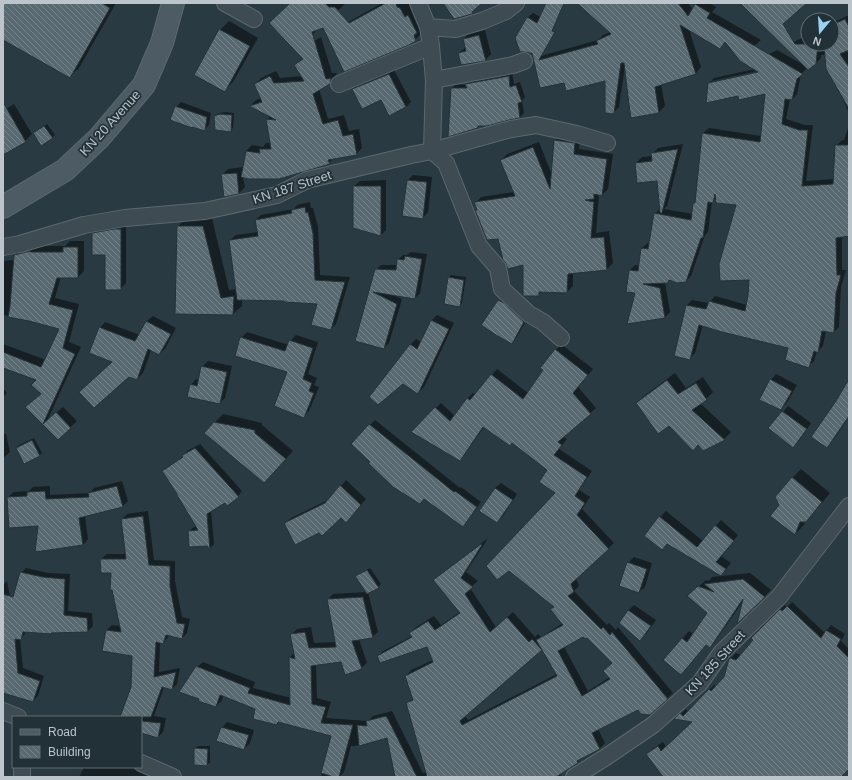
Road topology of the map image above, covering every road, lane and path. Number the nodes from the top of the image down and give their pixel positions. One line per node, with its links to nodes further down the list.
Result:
1 (173, 3): 13 (main road, KN 20 Avenue)
2 (225, 3): 5 (street)
3 (418, 3): 6 (street)
4 (516, 3): 6 (street)
5 (254, 19)
6 (428, 27): 7 (street)
7 (431, 46): 9 (street); 10 (street)
8 (524, 61): 9 (street)
9 (434, 80): 12 (street)
10 (339, 84)
11 (607, 143): 12 (street, KN 187 Street)
12 (432, 151): 14 (street, KN 187 Street); 15 (street)
13 (3, 207)
14 (3, 247)
15 (561, 338)
16 (849, 506): 19 (street, KN 185 Street)
17 (142, 763): 18 (street)
18 (173, 777)
19 (574, 777)

